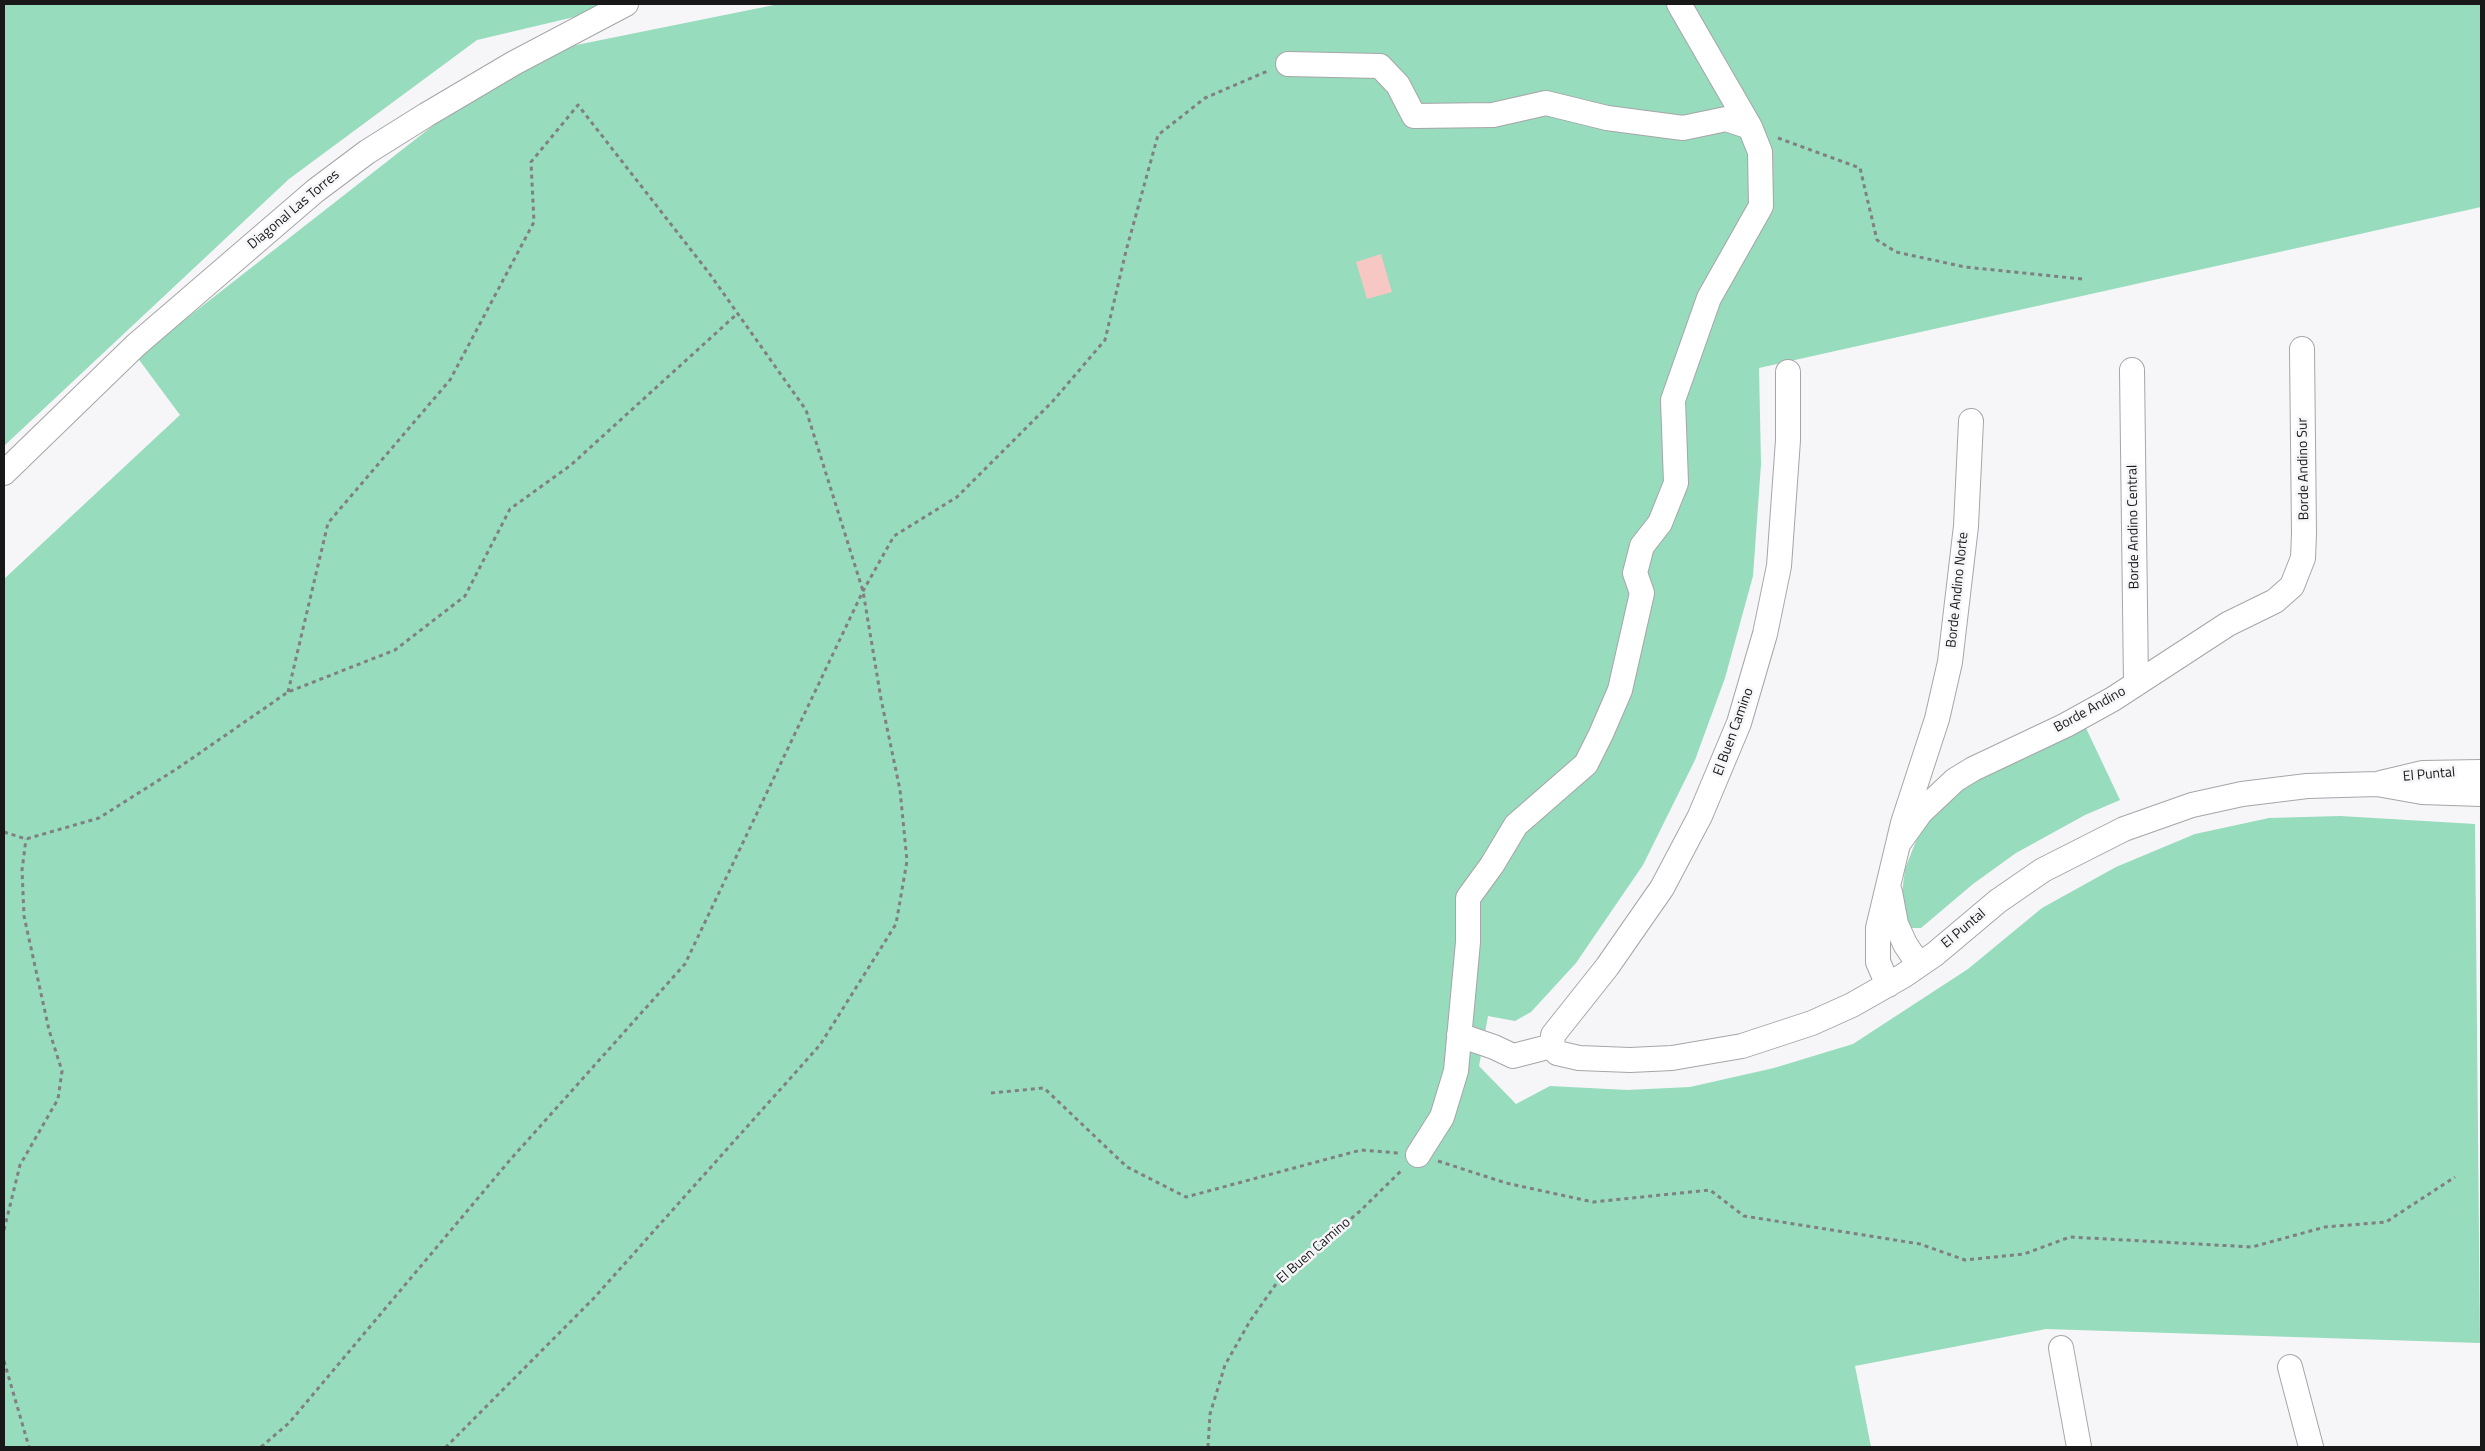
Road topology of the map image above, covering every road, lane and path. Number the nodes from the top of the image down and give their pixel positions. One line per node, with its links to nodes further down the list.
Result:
1 (626, 4): 11 (street, Diagonal Las Torres)
2 (1679, 4): 4 (street)
3 (1288, 64): 4 (street); 13 (path)
4 (1750, 127): 5 (path); 27 (street)
5 (2082, 279)
6 (738, 313): 13 (path); 15 (path); 15 (path)
7 (2302, 349): 12 (street, Borde Andino Sur)
8 (2132, 370): 14 (street, Borde Andino Central)
9 (1788, 372): 28 (street, El Buen Camino)
10 (1971, 421): 16 (street, Borde Andino Norte)
11 (4, 473)
12 (2292, 586): 14 (street, Borde Andino)
13 (863, 592): 37 (path); 38 (path)
14 (2136, 684): 18 (street, Borde Andino)
15 (288, 692): 22 (path)
16 (1925, 756): 18 (street); 23 (street, Borde Andino Norte)
17 (2481, 772): 19 (street, El Puntal)
18 (1955, 780): 23 (street, Borde Andino)
19 (2377, 784): 20 (street, El Puntal); 25 (street, El Puntal)
20 (2481, 794)
21 (4, 832): 22 (path)
22 (26, 839): 32 (path)
23 (1898, 844): 24 (street, Borde Andino Norte)
24 (1890, 884): 25 (street); 26 (street)
25 (1919, 965): 26 (street, El Puntal)
26 (1888, 985): 28 (street, El Puntal)
27 (1459, 1035): 28 (street); 30 (street)
28 (1552, 1046)
29 (990, 1093): 30 (path)
30 (1418, 1155): 31 (path); 39 (path, El Buen Camino)
31 (2455, 1177)
32 (4, 1230)
33 (2061, 1348): 40 (street)
34 (4, 1362): 36 (path)
35 (2290, 1367): 41 (street)
36 (29, 1447)
37 (261, 1447)
38 (446, 1447)
39 (1208, 1447)
40 (2079, 1447)
41 (2311, 1447)

